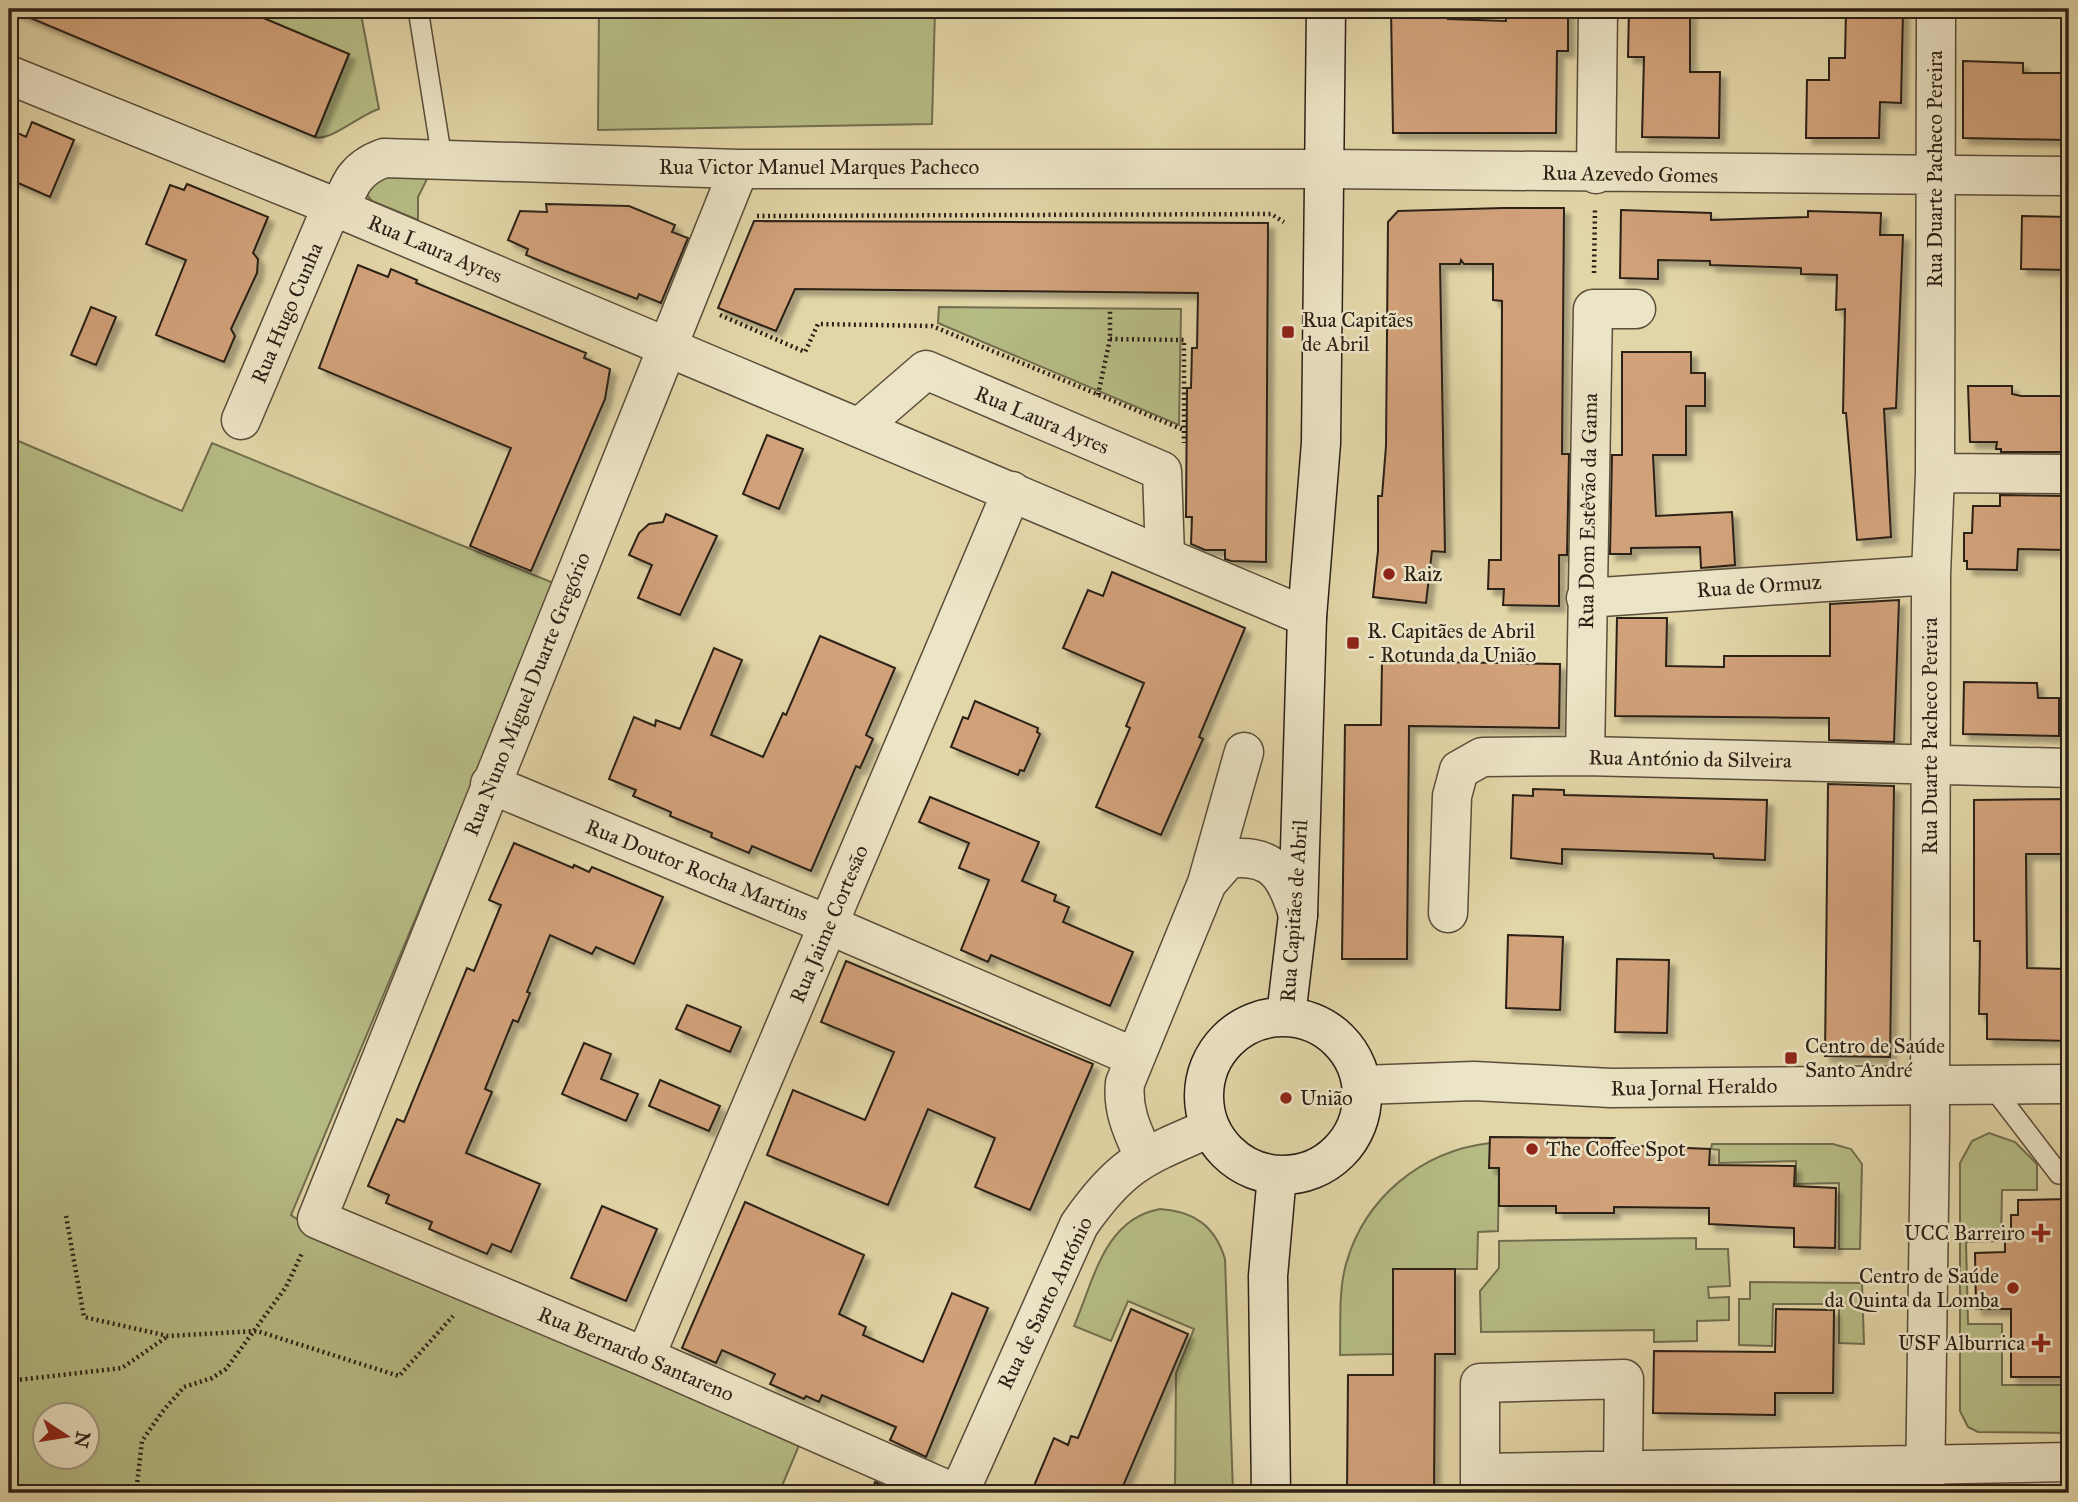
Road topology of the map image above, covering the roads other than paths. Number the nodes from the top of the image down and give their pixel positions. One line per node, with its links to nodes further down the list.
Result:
1 (418, 9): 6 (lane)
2 (1326, 9): 8 (street, Rua Capitães de Abril)
3 (1598, 9): 9 (street)
4 (1936, 9): 10 (street, Rua Duarte Pacheco Pereira)
5 (9, 75): 12 (street, Rua Laura Ayres)
6 (442, 159): 7 (street, Rua Victor Manuel Marques Pacheco); 12 (street, Rua Victor Manuel Marques Pacheco)
7 (739, 169): 8 (street, Rua Victor Manuel Marques Pacheco); 14 (street, Rua Nuno Miguel Duarte Gregório)
8 (1326, 169): 9 (street, Rua Azevedo Gomes); 23 (street, Rua Capitães de Abril)
9 (1596, 173): 10 (street, Rua Azevedo Gomes)
10 (1934, 176): 11 (street, Rua Azevedo Gomes); 17 (street, Rua Duarte Pacheco Pereira)
11 (2069, 176)
12 (336, 207): 14 (street, Rua Laura Ayres); 15 (street, Rua Hugo Cunha)
13 (1636, 309): 22 (street, Rua Dom Estêvão da Gama)
14 (670, 347): 16 (street, Rua Laura Ayres); 28 (street, Rua Nuno Miguel Duarte Gregório)
15 (242, 420)
16 (860, 427): 19 (street, Rua Laura Ayres); 20 (street, Rua Laura Ayres)
17 (1935, 473): 18 (street); 21 (street, Rua Duarte Pacheco Pereira)
18 (2069, 474)
19 (1012, 491): 20 (street, Rua Laura Ayres); 32 (street, Rua Jaime Cortesão)
20 (1165, 555): 23 (street, Rua Laura Ayres)
21 (1931, 575): 22 (street, Rua de Ormuz); 26 (street, Rua Duarte Pacheco Pereira)
22 (1586, 598): 25 (street, Rua Dom Estêvão da Gama)
23 (1307, 617): 31 (street, Rua Capitães de Abril)
24 (1244, 752): 29 (street)
25 (1585, 756): 26 (street, Rua António da Silveira); 30 (street, Rua António da Silveira)
26 (1930, 766): 27 (street, Rua António da Silveira); 35 (street, Rua Duarte Pacheco Pereira)
27 (2069, 768)
28 (490, 784): 32 (street, Rua Doutor Rocha Martins); 43 (street, Rua Nuno Miguel Duarte Gregório)
29 (1207, 883): 31 (street); 34 (street)
30 (1448, 913)
31 (1298, 915): 33 (street, Rua Capitães de Abril)
32 (829, 925): 34 (street, Rua Doutor Rocha Martins); 44 (street, Rua Jaime Cortesão)
33 (1286, 1016): 38 (street, Rua Capitães de Abril); 39 (street, Rua Capitães de Abril)
34 (1134, 1057): 40 (street)
35 (1930, 1083): 36 (street, Rua Jornal Heraldo); 38 (street, Rua Jornal Heraldo); 47 (street, Rua Duarte Pacheco Pereira)
36 (1990, 1083): 37 (street, Rua Jornal Heraldo); 41 (lane)
37 (2069, 1084)
38 (1362, 1085): 42 (street, Rua Capitães de Abril)
39 (1210, 1128): 40 (street, Rua de Santo António); 42 (street, Rua Capitães de Abril)
40 (1144, 1157): 49 (street, Rua de Santo António)
41 (2069, 1174)
42 (1277, 1175): 50 (street)
43 (317, 1219): 44 (street, Rua Bernardo Santareno)
44 (645, 1357): 49 (street, Rua Bernardo Santareno)
45 (2069, 1462): 47 (street)
46 (1623, 1471): 47 (street); 48 (street); 48 (street)
47 (1925, 1478)
48 (1480, 1483)
49 (956, 1493)
50 (1272, 1493)

